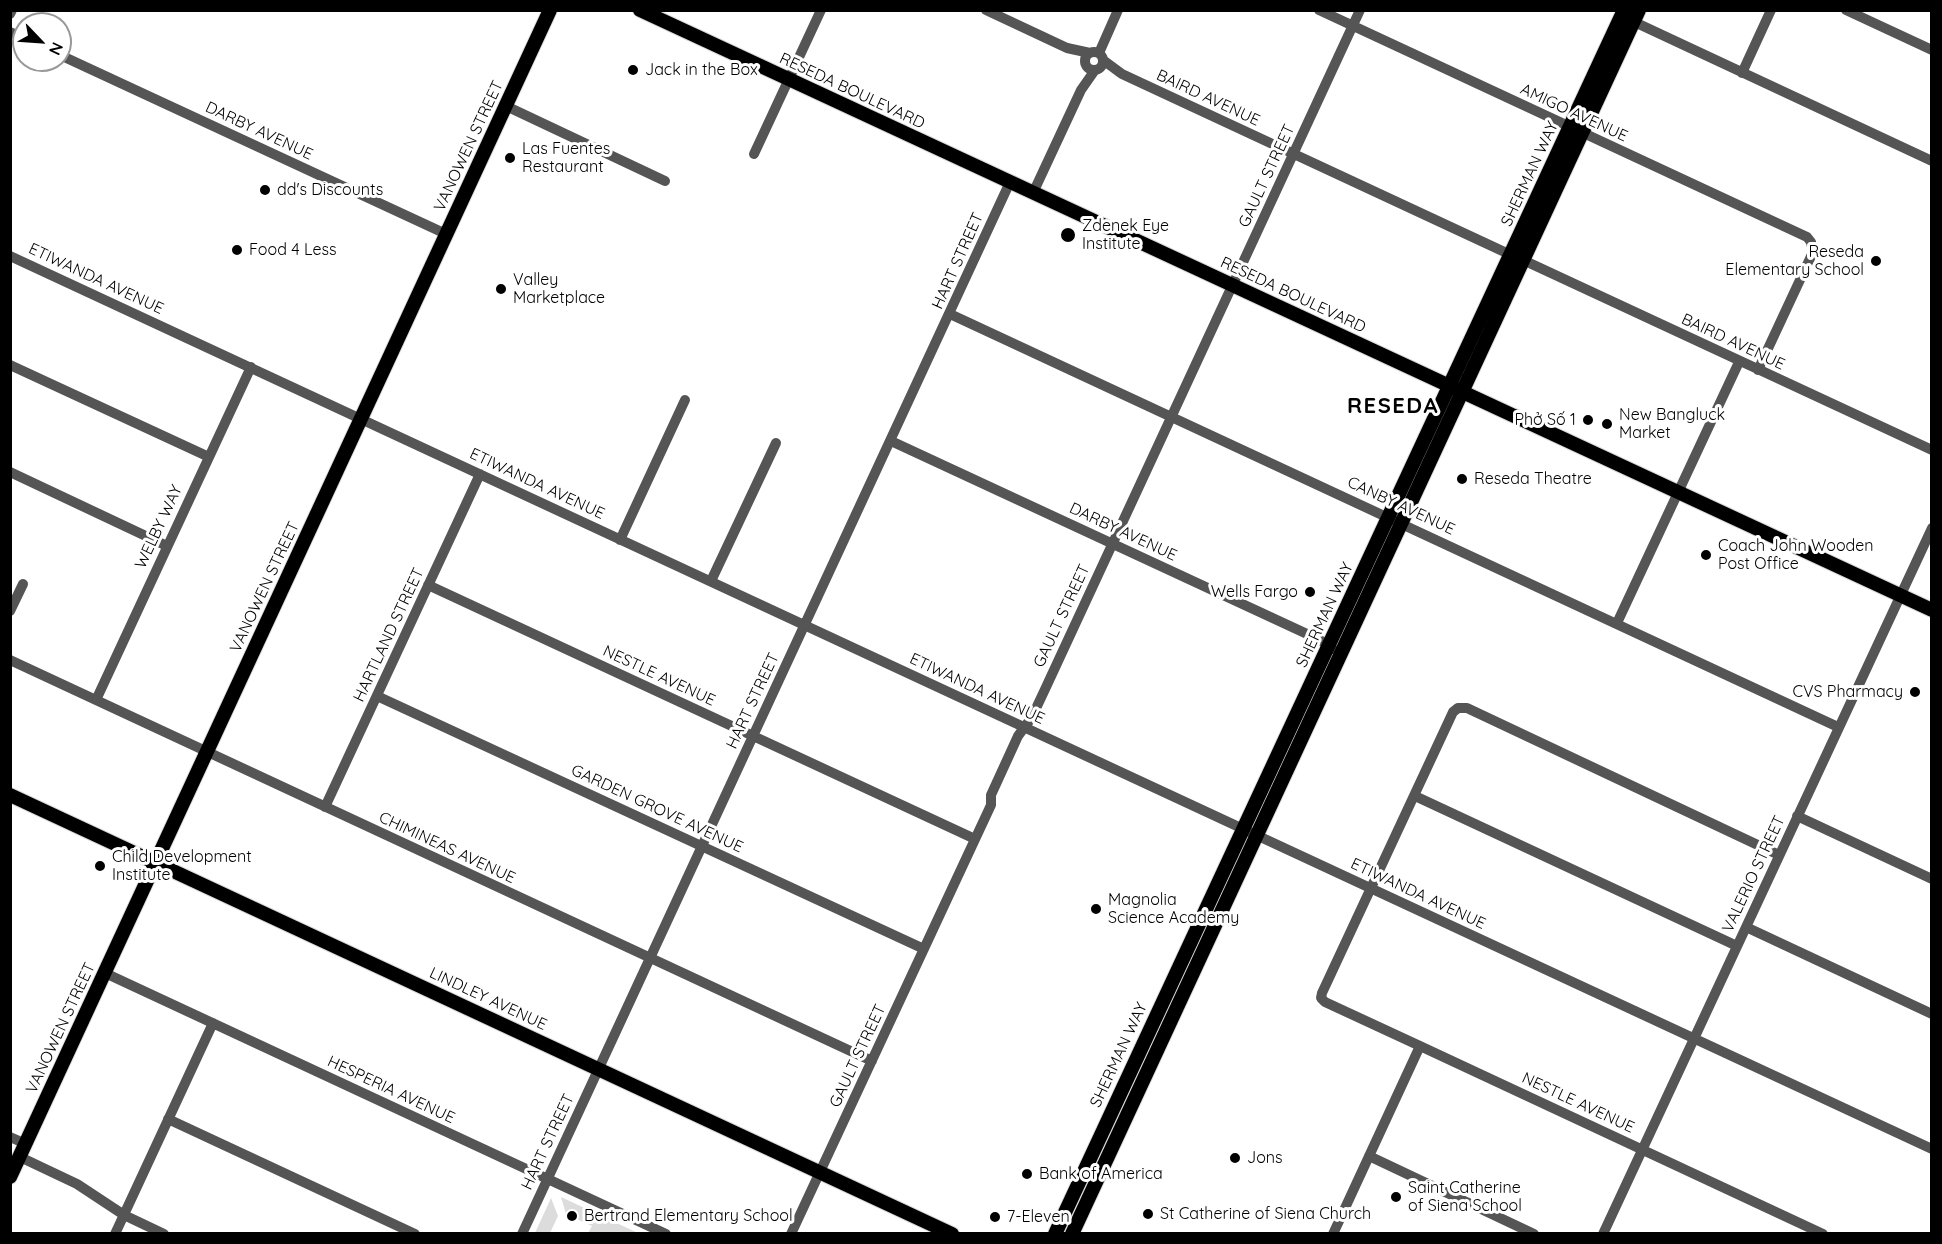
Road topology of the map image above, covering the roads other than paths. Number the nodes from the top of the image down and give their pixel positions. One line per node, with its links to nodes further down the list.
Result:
1 (550, 10): 17 (main road, VANOWEN STREET)
2 (640, 10): 16 (main road, RESEDA BOULEVARD)
3 (821, 10): 16 (street)
4 (986, 10): 14 (street, BAIRD AVENUE)
5 (1118, 10): 14 (street)
6 (1319, 10): 11 (street, AMIGO AVENUE)
7 (1360, 10): 11 (street, GAULT STREET)
8 (1771, 10): 15 (street)
9 (1846, 10): 12 (street)
10 (1630, 15): 15 (street); 18 (main road, SHERMAN WAY)
11 (1353, 27): 18 (street, AMIGO AVENUE); 20 (street, GAULT STREET)
12 (1932, 50)
13 (72, 61): 25 (street, DARBY AVENUE)
14 (1094, 62): 20 (street, BAIRD AVENUE); 24 (street)
15 (1742, 73): 21 (street)
16 (789, 80): 19 (street); 23 (main road, RESEDA BOULEVARD)
17 (506, 106): 22 (street); 25 (main road, VANOWEN STREET)
18 (1576, 130): 27 (main road, SHERMAN WAY); 33 (street, AMIGO AVENUE)
19 (754, 154)
20 (1294, 154): 27 (street, BAIRD AVENUE); 28 (street, GAULT STREET)
21 (1932, 161)
22 (665, 181)
23 (1010, 182): 24 (main road, RESEDA BOULEVARD); 29 (street, HART STREET)
24 (1033, 192): 28 (main road, RESEDA BOULEVARD)
25 (446, 234): 37 (main road, VANOWEN STREET)
26 (10, 256): 32 (street, ETIWANDA AVENUE)
27 (1517, 257): 30 (street, BAIRD AVENUE); 34 (main road, SHERMAN WAY)
28 (1233, 285): 34 (main road, RESEDA BOULEVARD); 36 (street, GAULT STREET)
29 (950, 314): 36 (street, CANBY AVENUE); 38 (street, HART STREET)
30 (1739, 362): 33 (street, BAIRD AVENUE); 44 (street)
31 (10, 365): 41 (street)
32 (251, 367): 37 (street, ETIWANDA AVENUE); 41 (street, WELBY WAY)
33 (1758, 370): 40 (street, BAIRD AVENUE)
34 (1456, 389): 44 (main road, RESEDA BOULEVARD); 45 (main road, SHERMAN WAY)
35 (685, 400): 47 (street)
36 (1172, 416): 45 (street, CANBY AVENUE); 48 (street, GAULT STREET)
37 (361, 419): 43 (street, ETIWANDA AVENUE); 65 (main road, VANOWEN STREET)
38 (891, 441): 48 (street, DARBY AVENUE); 57 (street, HART STREET)
39 (776, 443): 50 (street)
40 (1932, 450)
41 (209, 457): 49 (street, WELBY WAY)
42 (10, 472): 49 (street)
43 (480, 474): 47 (street, ETIWANDA AVENUE); 52 (street, HARTLAND STREET)
44 (1679, 492): 53 (main road, RESEDA BOULEVARD); 56 (street)
45 (1395, 520): 56 (street, CANBY AVENUE); 58 (main road, SHERMAN WAY)
46 (1932, 528): 53 (street, VALERIO STREET)
47 (620, 540): 50 (street, ETIWANDA AVENUE)
48 (1113, 544): 58 (street, DARBY AVENUE); 63 (street, GAULT STREET)
49 (167, 546): 61 (street, WELBY WAY)
50 (711, 581): 57 (street, ETIWANDA AVENUE)
51 (23, 584): 55 (street)
52 (428, 585): 60 (street, HARTLAND STREET); 64 (street, NESTLE AVENUE)
53 (1900, 595): 54 (main road, RESEDA BOULEVARD); 62 (street, VALERIO STREET)
54 (1932, 610)
55 (10, 611)
56 (1617, 624): 62 (street, CANBY AVENUE)
57 (805, 626): 63 (street, ETIWANDA AVENUE); 64 (street, HART STREET)
58 (1335, 650): 70 (main road, SHERMAN WAY)
59 (10, 660): 61 (street, CHIMINEAS AVENUE)
60 (377, 696): 68 (street, HARTLAND STREET); 72 (street, GARDEN GROVE AVENUE)
61 (96, 700): 65 (street, CHIMINEAS AVENUE)
62 (1838, 727): 69 (street, VALERIO STREET)
63 (1025, 728): 70 (street, ETIWANDA AVENUE); 71 (street, GAULT STREET)
64 (753, 736): 71 (street, NESTLE AVENUE); 72 (street, HART STREET)
65 (207, 752): 68 (street, CHIMINEAS AVENUE); 74 (main road, VANOWEN STREET)
66 (10, 795): 74 (main road, LINDLEY AVENUE)
67 (1415, 796): 73 (street); 76 (street); 78 (street)
68 (325, 807): 80 (street, CHIMINEAS AVENUE)
69 (1797, 816): 73 (street, VALERIO STREET); 75 (street)
70 (1250, 832): 76 (street, ETIWANDA AVENUE); 105 (main road, SHERMAN WAY); 106 (main road, SHERMAN WAY)
71 (975, 839): 79 (street, GAULT STREET)
72 (702, 846): 79 (street, GARDEN GROVE AVENUE); 80 (street, HART STREET)
73 (1779, 855): 77 (street, VALERIO STREET)
74 (155, 863): 81 (main road, VANOWEN STREET); 87 (main road, LINDLEY AVENUE)
75 (1932, 879)
76 (1372, 889): 84 (street, ETIWANDA AVENUE); 85 (street, NESTLE AVENUE)
77 (1746, 927): 78 (street, VALERIO STREET); 82 (street)
78 (1737, 946): 84 (street, VALERIO STREET)
79 (924, 950): 86 (street, GAULT STREET)
80 (650, 958): 86 (street, CHIMINEAS AVENUE); 87 (street, HART STREET)
81 (105, 973): 83 (street, HESPERIA AVENUE); 92 (main road, VANOWEN STREET)
82 (1932, 1014)
83 (213, 1023): 88 (street); 96 (street, HESPERIA AVENUE)
84 (1695, 1039): 90 (street, VALERIO STREET); 91 (street, ETIWANDA AVENUE)
85 (1420, 1046): 90 (street, NESTLE AVENUE); 93 (street)
86 (872, 1061): 94 (street, GAULT STREET)
87 (599, 1069): 94 (main road, LINDLEY AVENUE); 96 (street, HART STREET)
88 (168, 1119): 97 (street); 100 (street)
89 (10, 1137): 92 (street)
90 (1643, 1149): 109 (street, VALERIO STREET); 110 (street, NESTLE AVENUE)
91 (1932, 1149)
92 (23, 1151): 95 (main road, VANOWEN STREET); 97 (street)
93 (1369, 1156): 107 (street); 108 (street)
94 (820, 1172): 103 (street, GAULT STREET); 104 (main road, LINDLEY AVENUE)
95 (10, 1177)
96 (548, 1178): 101 (street, HART STREET); 102 (street, HESPERIA AVENUE)
97 (124, 1215): 98 (street); 99 (street)
98 (115, 1233)
99 (164, 1233)
100 (415, 1233)
101 (522, 1233)
102 (666, 1233)
103 (792, 1233)
104 (952, 1233)
105 (1055, 1233)
106 (1072, 1233)
107 (1333, 1233)
108 (1534, 1233)
109 (1603, 1233)
110 (1823, 1233)

